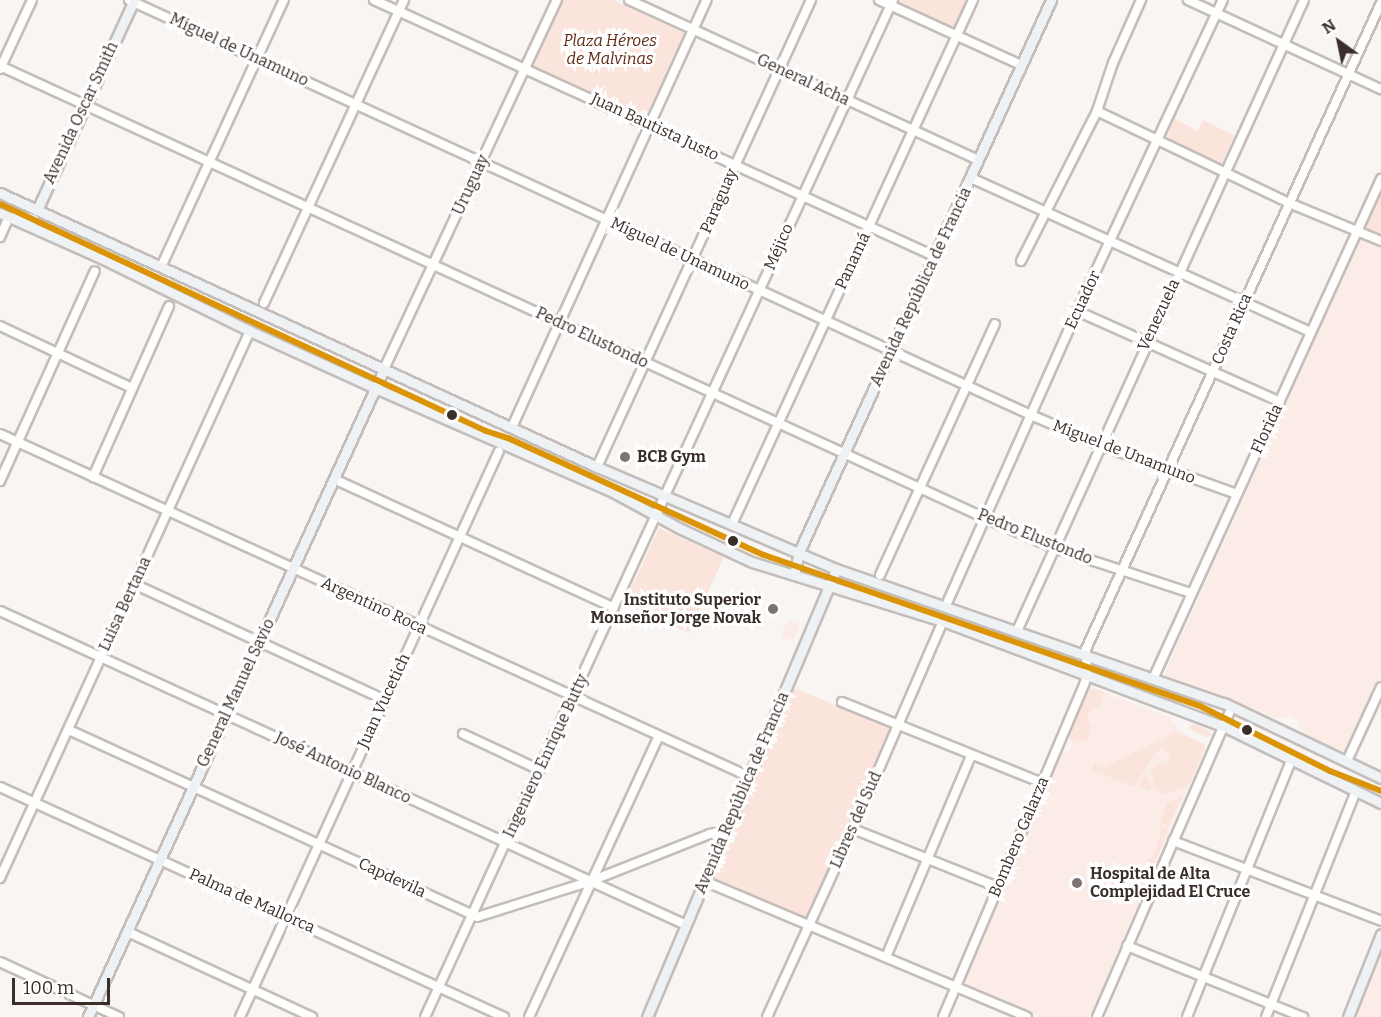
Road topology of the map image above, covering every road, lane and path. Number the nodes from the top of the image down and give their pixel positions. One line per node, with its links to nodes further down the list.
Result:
1 (32, 0): 26 (street)
2 (284, 0): 24 (street)
3 (374, 0): 19 (street, Juan Bautista Justo)
4 (404, 0): 19 (street)
5 (557, 0): 27 (street, Uruguay)
6 (629, 0): 21 (street, General Acha)
7 (707, 0): 21 (street)
8 (811, 0): 28 (street, Paraguay)
9 (879, 0): 17 (street)
10 (973, 0): 22 (street, Panamá)
11 (1051, 0): 25 (main road, Avenida República de Francia)
12 (1141, 0): 34 (street)
13 (1188, 0): 20 (street)
14 (1223, 0): 20 (street, Ecuador)
15 (1304, 0): 23 (street, Venezuela)
16 (132, 1): 24 (street, Miguel de Unamuno); 33 (main road, Avenida Oscar Smith)
17 (891, 3): 22 (street); 31 (street, Méjico)
18 (1381, 3): 29 (street, Costa Rica)
19 (399, 11): 27 (street, Juan Bautista Justo); 32 (street)
20 (1217, 13): 23 (street); 37 (street, Ecuador)
21 (694, 29): 28 (street, General Acha); 35 (street)
22 (957, 36): 25 (street); 36 (street, Panamá)
23 (1284, 44): 29 (street); 42 (street, Venezuela)
24 (257, 59): 32 (street, Miguel de Unamuno); 40 (street)
25 (1021, 65): 38 (main road, Avenida República de Francia)
26 (0, 67): 33 (street, Pedro Elustondo)
27 (526, 68): 35 (street, Juan Bautista Justo); 39 (street, Uruguay)
28 (780, 69): 31 (street, General Acha); 41 (street, Paraguay)
29 (1348, 74): 30 (street); 47 (street, Costa Rica)
30 (1381, 89)
31 (847, 100): 36 (street, General Acha); 46 (street, Méjico)
32 (356, 104): 39 (street, Miguel de Unamuno); 48 (street)
33 (85, 105): 40 (street, Pedro Elustondo); 50 (main road, Avenida Oscar Smith)
34 (1097, 111): 37 (street); 51 (street)
35 (651, 125): 41 (street, Juan Bautista Justo); 53 (street)
36 (913, 130): 38 (street, General Acha); 55 (street, Panamá)
37 (1158, 140): 42 (street); 58 (street, Ecuador)
38 (978, 160): 43 (main road, Avenida República de Francia)
39 (482, 161): 53 (street, Miguel de Unamuno); 63 (street, Uruguay)
40 (208, 162): 48 (street, Pedro Elustondo); 64 (street)
41 (735, 164): 46 (street, Juan Bautista Justo); 61 (street, Paraguay)
42 (1225, 172): 47 (street); 66 (street, Venezuela)
43 (971, 178): 51 (street); 60 (main road, Avenida República de Francia)
44 (1381, 179): 56 (street, Florida)
45 (0, 193): 50 (main road)
46 (802, 195): 55 (street, Juan Bautista Justo); 67 (street, Méjico)
47 (1289, 203): 56 (street); 68 (street, Costa Rica)
48 (308, 207): 63 (street, Pedro Elustondo); 69 (street)
49 (0, 208): 54 (main road)
50 (37, 210): 54 (street, Avenida Oscar Smith); 64 (main road)
51 (1046, 210): 58 (street); 62 (street)
52 (4, 215): 54 (main road); 57 (street)
53 (607, 220): 61 (street, Miguel de Unamuno); 73 (street)
54 (32, 223): 76 (main road)
55 (869, 226): 60 (street, Juan Bautista Justo); 72 (street, Panamá)
56 (1356, 232): 59 (street); 77 (street, Florida)
57 (0, 237)
58 (1110, 241): 66 (street); 71 (street, Ecuador)
59 (1381, 241)
60 (934, 256): 79 (main road, Avenida República de Francia)
61 (692, 260): 67 (street, Miguel de Unamuno); 81 (street, Paraguay)
62 (1021, 261)
63 (433, 265): 73 (street, Pedro Elustondo); 82 (street, Uruguay)
64 (161, 267): 82 (main road)
65 (95, 272): 80 (street)
66 (1179, 272): 68 (street); 78 (street, Venezuela)
67 (759, 290): 72 (street, Miguel de Unamuno); 87 (street, Méjico)
68 (1245, 302): 77 (street); 83 (street, Costa Rica)
69 (264, 303)
70 (169, 306): 85 (street)
71 (1077, 311): 78 (street); 89 (street, Ecuador)
72 (825, 320): 79 (street, Miguel de Unamuno); 90 (street, Panamá)
73 (559, 322): 81 (street, Pedro Elustondo); 91 (street)
74 (995, 324): 84 (street)
75 (0, 326): 80 (street)
76 (250, 331): 86 (main road); 105 (street, Luisa Bertana)
77 (1311, 332): 88 (street, Florida)
78 (1146, 343): 83 (street); 94 (street, Venezuela)
79 (891, 352): 84 (street, Miguel de Unamuno); 96 (main road, Avenida República de Francia)
80 (58, 353): 85 (street); 93 (street)
81 (645, 362): 87 (street, Pedro Elustondo); 97 (street, Paraguay)
82 (384, 369): 86 (main road, General Manuel Savio); 91 (main road)
83 (1213, 372): 88 (street); 98 (street, Costa Rica)
84 (965, 386): 89 (street, Miguel de Unamuno); 102 (street)
85 (132, 388): 99 (street)
86 (375, 388): 100 (main road, General Manuel Savio); 106 (main road)
87 (712, 393): 90 (street, Pedro Elustondo); 103 (street, Méjico)
88 (1280, 402): 104 (street, Florida)
89 (1031, 415): 94 (street, Miguel de Unamuno); 107 (street, Ecuador)
90 (778, 423): 96 (street, Pedro Elustondo); 108 (street, Panamá)
91 (513, 427): 97 (main road)
92 (0, 435): 93 (street, Argentino Roca)
93 (18, 442): 99 (street, Argentino Roca); 101 (street)
94 (1100, 445): 98 (street, Miguel de Unamuno); 110 (street, Venezuela)
95 (499, 451): 109 (street, Juan Vucetich)
96 (844, 454): 102 (street, Pedro Elustondo); 111 (main road, Avenida República de Francia)
97 (597, 467): 103 (main road)
98 (1170, 470): 104 (street, Miguel de Unamuno); 114 (street, Costa Rica)
99 (93, 477): 105 (street, Argentino Roca)
100 (334, 479): 109 (street); 112 (main road, General Manuel Savio)
101 (0, 481)
102 (918, 488): 107 (street, Pedro Elustondo); 116 (street)
103 (666, 494): 106 (street, Ingeniero Enrique Butty); 108 (main road)
104 (1237, 494): 119 (street, Florida)
105 (168, 511): 112 (street, Argentino Roca); 117 (street, Luisa Bertana)
106 (656, 516): 115 (main road); 121 (street, Ingeniero Enrique Butty)
107 (985, 518): 110 (street, Pedro Elustondo); 120 (street, Ecuador)
108 (733, 522): 111 (main road)
109 (460, 537): 121 (street); 124 (street, Juan Vucetich)
110 (1054, 548): 114 (street, Pedro Elustondo); 125 (street, Venezuela)
111 (799, 552): 113 (main road); 115 (main road, Avenida República de Francia)
112 (293, 569): 124 (street, Argentino Roca); 126 (main road, General Manuel Savio)
113 (836, 569): 118 (main road, Avenida República de Francia); 125 (main road)
114 (1123, 570): 119 (street, Pedro Elustondo); 127 (street, Costa Rica)
115 (794, 575): 118 (main road)
116 (880, 575)
117 (134, 584): 126 (street); 128 (street, Luisa Bertana)
118 (830, 584): 123 (main road); 147 (main road, Avenida República de Francia)
119 (1191, 593): 130 (street, Florida)
120 (948, 602)
121 (614, 608): 132 (street, Ingeniero Enrique Butty)
122 (0, 611): 128 (street, José Antonio Blanco)
123 (943, 621): 129 (main road); 137 (street, Libres del Sud)
124 (418, 627): 132 (street, Argentino Roca); 133 (street, Juan Vucetich)
125 (1017, 631): 127 (main road)
126 (259, 642): 133 (street); 136 (main road, General Manuel Savio)
127 (1087, 656): 129 (street, Bombero Galarza); 130 (main road)
128 (100, 657): 136 (street, José Antonio Blanco); 139 (street, Luisa Bertana)
129 (1087, 676): 138 (main road); 149 (street, Bombero Galarza)
130 (1153, 679): 135 (main road)
131 (1381, 687): 144 (street)
132 (573, 697): 141 (street, Argentino Roca); 145 (street, Ingeniero Enrique Butty)
133 (385, 700): 146 (street, Juan Vucetich)
134 (842, 702): 137 (street)
135 (1232, 707): 138 (street); 144 (main road)
136 (226, 714): 146 (street, José Antonio Blanco); 151 (main road, General Manuel Savio)
137 (898, 726): 142 (street); 155 (street, Libres del Sud)
138 (1223, 726): 143 (main road); 157 (street)
139 (69, 730): 151 (street, Capdevila); 153 (street, Luisa Bertana)
140 (462, 734): 145 (street)
141 (659, 736): 147 (street, Argentino Roca); 164 (street)
142 (971, 756): 149 (street); 160 (street)
143 (1292, 759): 152 (main road); 162 (street)
144 (1347, 761): 148 (main road)
145 (540, 770): 158 (street, Ingeniero Enrique Butty)
146 (352, 772): 158 (street, José Antonio Blanco); 159 (street, Juan Vucetich)
147 (750, 777): 156 (main road, Avenida República de Francia)
148 (1381, 778)
149 (1042, 783): 166 (street, Bombero Galarza)
150 (0, 787): 153 (street, Palma de Mallorca)
151 (192, 787): 159 (street, Capdevila); 161 (main road, General Manuel Savio)
152 (1356, 791): 154 (main road); 167 (street)
153 (35, 802): 161 (street, Palma de Mallorca); 163 (street, Luisa Bertana)
154 (1381, 803)
155 (853, 829): 160 (street); 172 (street, Libres del Sud)
156 (724, 831): 164 (street); 165 (main road, Avenida República de Francia)
157 (1173, 841): 162 (street); 175 (street)
158 (506, 842): 164 (street, José Antonio Blanco); 169 (street, Ingeniero Enrique Butty)
159 (318, 844): 168 (street, Juan Vucetich); 169 (street, Capdevila)
160 (928, 857): 166 (street); 176 (street)
161 (161, 860): 168 (street, Palma de Mallorca); 173 (main road, General Manuel Savio)
162 (1246, 869): 167 (street); 178 (street)
163 (0, 878)
164 (591, 881): 169 (street); 171 (street, José Antonio Blanco); 190 (street)
165 (704, 881): 171 (main road, Avenida República de Francia); 172 (street)
166 (998, 886): 179 (street, Bombero Galarza)
167 (1314, 895): 170 (street); 182 (street)
168 (285, 916): 180 (street, Palma de Mallorca); 181 (street, Juan Vucetich)
169 (473, 916): 180 (street, Ingeniero Enrique Butty)
170 (1381, 921)
171 (686, 925): 191 (main road, Avenida República de Francia)
172 (807, 925): 176 (street); 192 (street, Libres del Sud)
173 (128, 932): 181 (street); 183 (main road, General Manuel Savio)
174 (1381, 934): 199 (main road)
175 (1127, 946): 178 (street); 195 (street)
176 (886, 957): 179 (street)
177 (0, 962): 183 (street)
178 (1203, 976): 182 (street); 196 (street)
179 (955, 986): 193 (street, Bombero Galarza); 194 (street)
180 (439, 988): 188 (street, Ingeniero Enrique Butty); 189 (street, Palma de Mallorca)
181 (252, 990): 186 (street, Juan Vucetich); 187 (street)
182 (1271, 1004): 197 (street); 198 (street)
183 (93, 1005): 184 (main road, General Manuel Savio); 185 (street)
184 (88, 1017)
185 (119, 1017)
186 (240, 1017)
187 (312, 1017)
188 (426, 1017)
189 (504, 1017)
190 (529, 1017)
191 (647, 1017)
192 (766, 1017)
193 (943, 1017)
194 (1028, 1017)
195 (1097, 1017)
196 (1187, 1017)
197 (1266, 1017)
198 (1303, 1017)
199 (1348, 1017)

